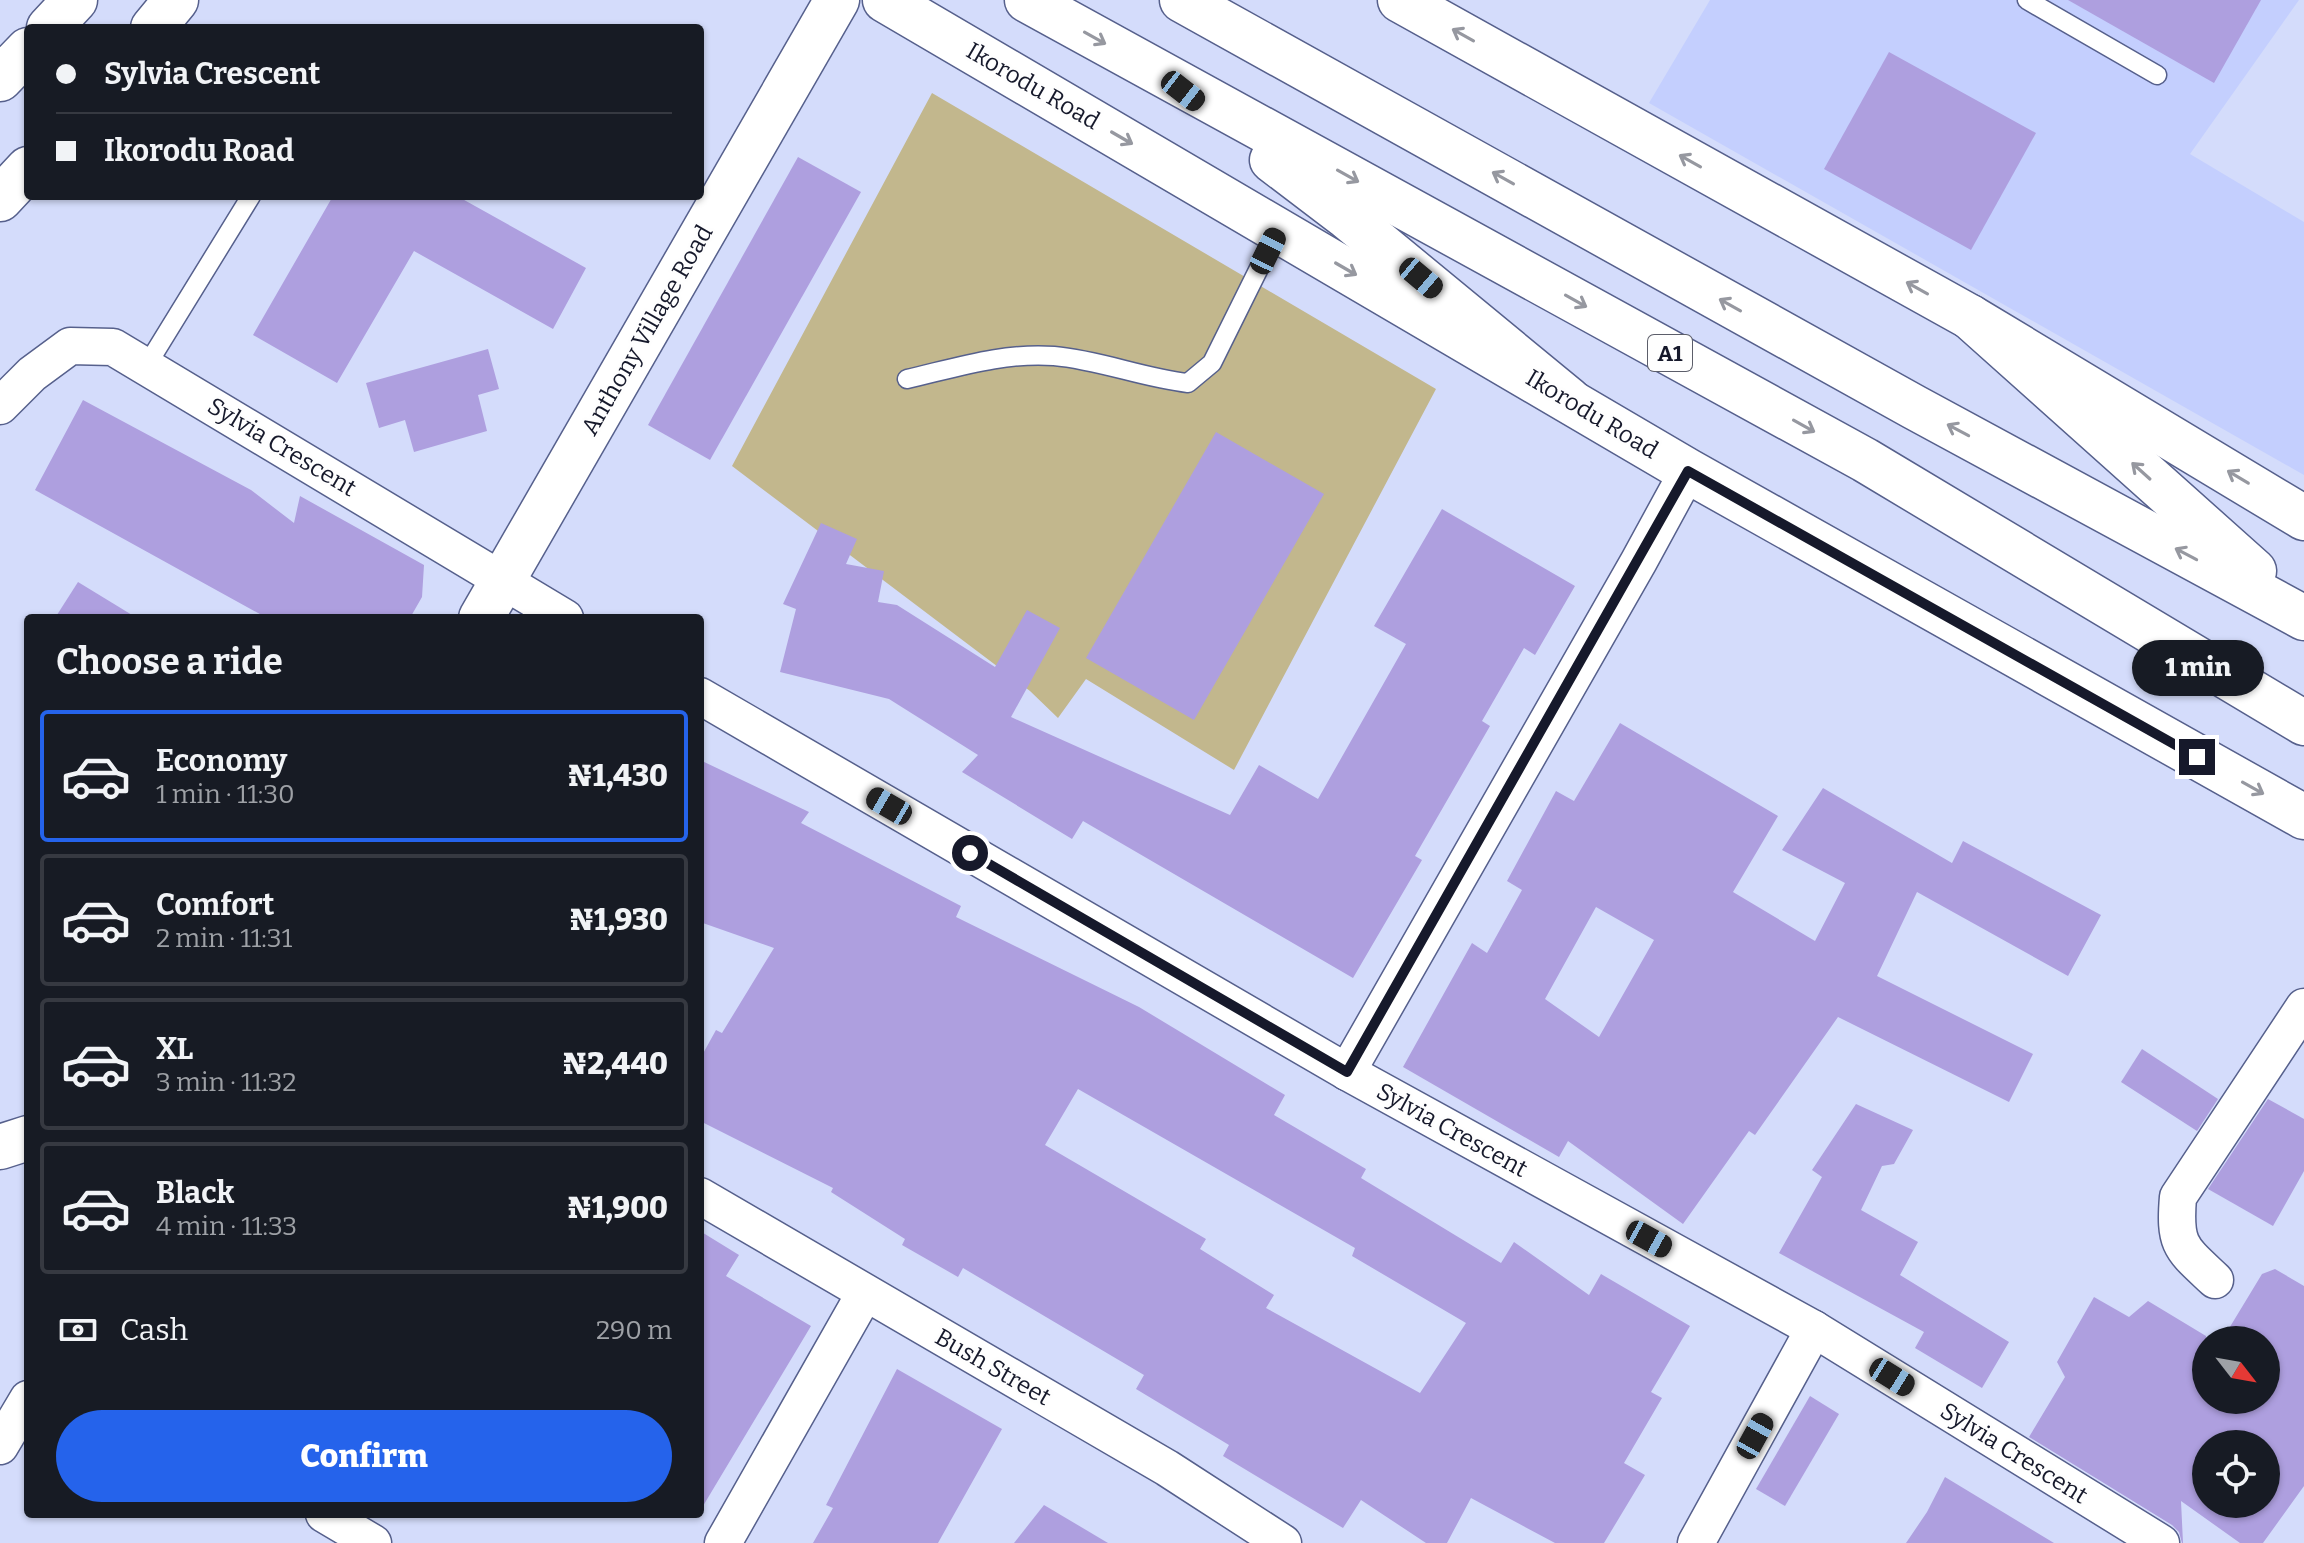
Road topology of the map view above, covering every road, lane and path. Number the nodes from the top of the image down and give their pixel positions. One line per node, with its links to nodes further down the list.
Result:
1 (176, 0): 8 (main road)
2 (837, 0): 24 (main road, Anthony Village Road)
3 (885, 0): 16 (main road, Ikorodu Road, one-way to 16)
4 (1027, 0): 10 (main road, A1, one-way to 10)
5 (1182, 0): 27 (main road, one-way to 5)
6 (1400, 0): 17 (main road, one-way to 6)
7 (2027, 0): 11 (lane)
8 (156, 24)
9 (24, 54): 12 (main road)
10 (1159, 73): 20 (main road); 29 (main road, A1, one-way to 29)
11 (2157, 75)
12 (0, 79)
13 (24, 173): 14 (main road)
14 (0, 199)
15 (249, 200): 18 (lane)
16 (1278, 230): 19 (lane); 20 (main road, Ikorodu Road, one-way to 20)
17 (1970, 317): 23 (main road, one-way to 17); 27 (main road, one-way to 17)
18 (147, 365): 21 (street, Sylvia Crescent); 24 (street, Sylvia Crescent)
19 (907, 379)
20 (1569, 400): 22 (main road, Ikorodu Road)
21 (0, 406)
22 (1688, 471): 30 (main road, Ikorodu Road, one-way to 30); 32 (street)
23 (2304, 518)
24 (503, 580): 25 (main road, Anthony Village Road); 26 (street, Sylvia Crescent)
25 (483, 614)
26 (558, 614)
27 (2304, 616)
28 (704, 698): 32 (street, Sylvia Crescent)
29 (2304, 723)
30 (2304, 817)
31 (2304, 1007): 36 (street)
32 (1347, 1072): 38 (street, Sylvia Crescent)
33 (24, 1139): 34 (main road)
34 (0, 1147)
35 (704, 1198): 37 (street, Bush Street)
36 (2215, 1280)
37 (865, 1293): 43 (street); 44 (street, Bush Street)
38 (1814, 1329): 45 (street); 46 (street, Sylvia Crescent)
39 (24, 1406): 40 (street)
40 (0, 1446)
41 (331, 1518): 42 (street)
42 (373, 1543)
43 (723, 1543)
44 (1283, 1543)
45 (1696, 1543)
46 (2161, 1543)

